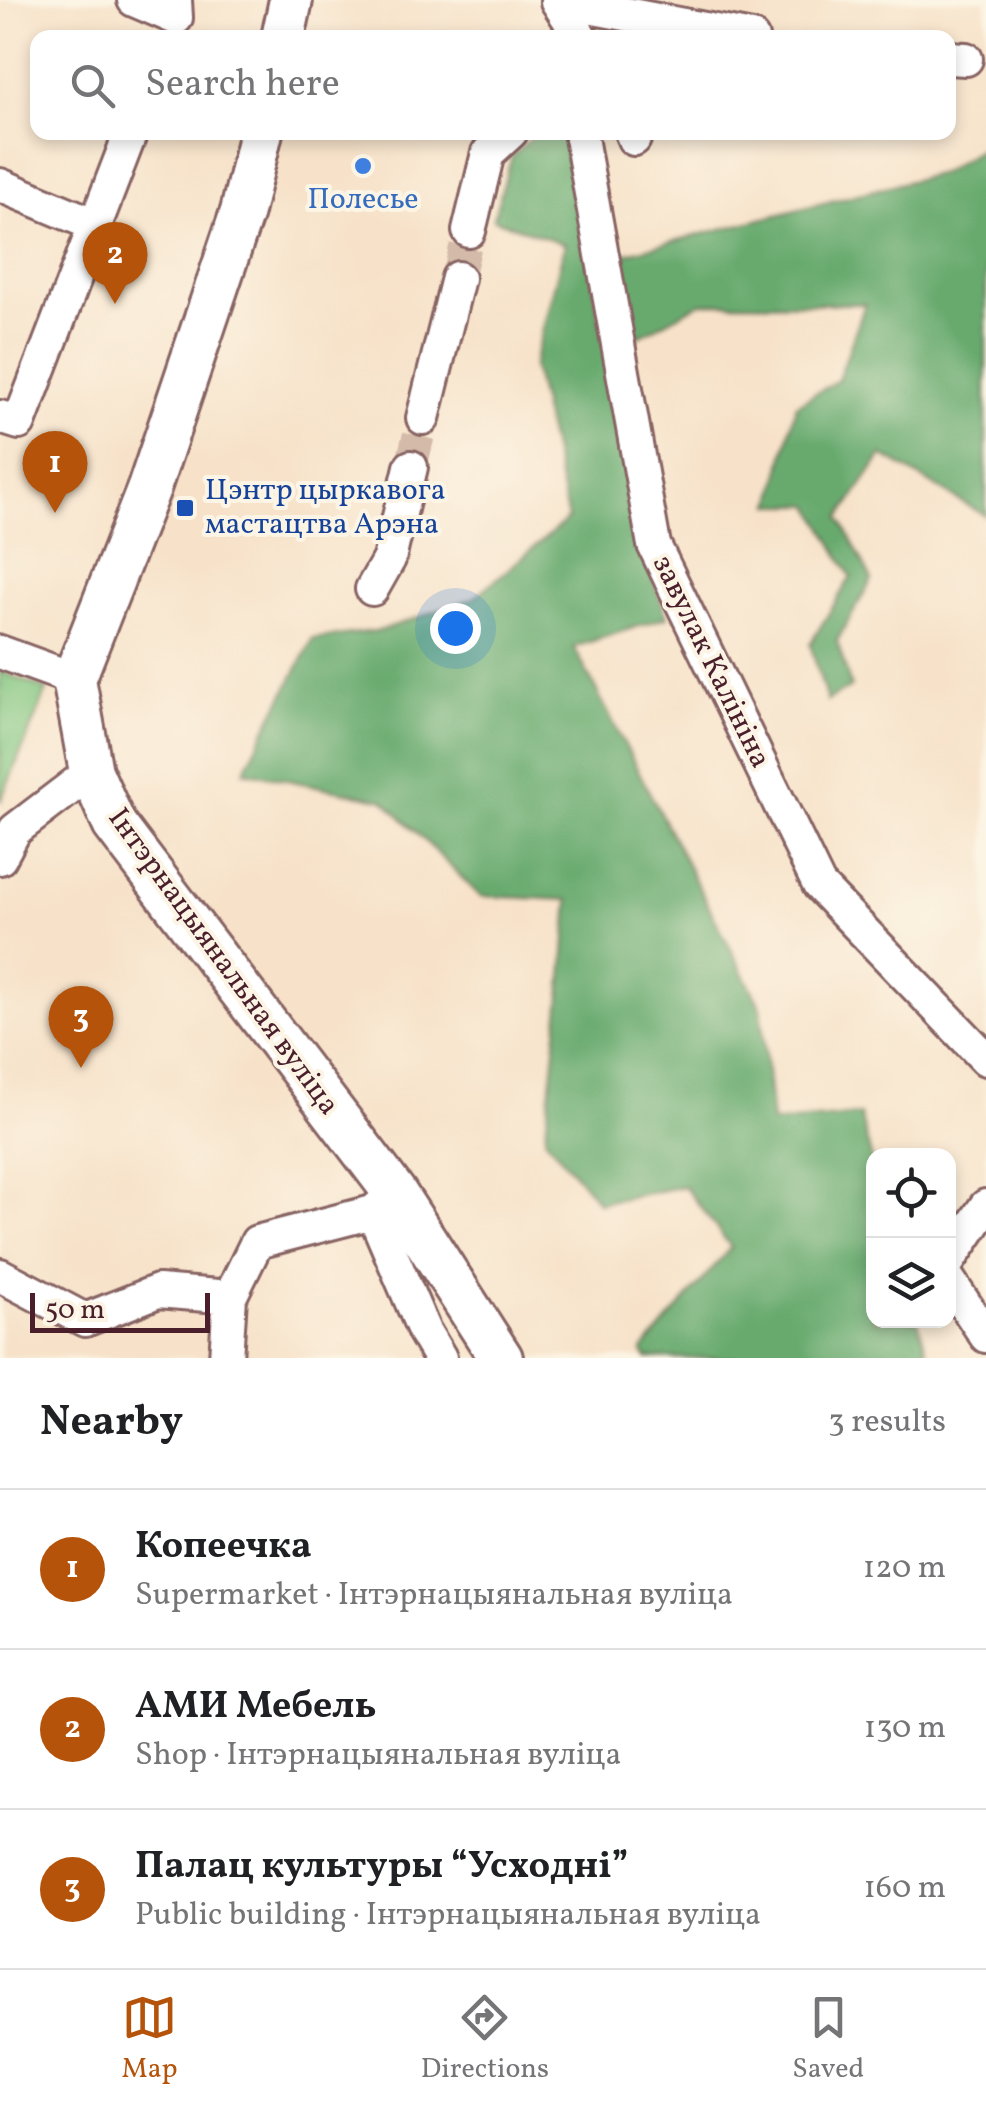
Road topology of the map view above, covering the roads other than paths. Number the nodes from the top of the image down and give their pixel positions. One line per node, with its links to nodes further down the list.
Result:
1 (134, 0): 4 (street)
2 (291, 0): 5 (main road)
3 (556, 1): 6 (street); 7 (street); 8 (street); 9 (street)
4 (173, 19)
5 (284, 30)
6 (550, 30)
7 (561, 30)
8 (576, 30)
9 (710, 30)
10 (128, 140): 15 (street)
11 (258, 140): 23 (main road)
12 (503, 140): 16 (street)
13 (581, 140): 26 (street, завулак Калініна)
14 (0, 185): 15 (street)
15 (95, 225): 18 (street)
16 (469, 231)
17 (458, 278): 19 (street)
18 (0, 416)
19 (423, 418)
20 (411, 467): 21 (street)
21 (372, 588)
22 (0, 652): 23 (street)
23 (74, 679): 24 (main road, Інтэрнацыянальная вуліца)
24 (91, 772): 25 (street); 27 (main road, Інтэрнацыянальная вуліца)
25 (0, 858)
26 (986, 1060)
27 (384, 1203): 32 (street); 35 (street); 36 (main road, Інтэрнацыянальная вуліца)
28 (986, 1206): 29 (street)
29 (956, 1250)
30 (0, 1275): 32 (street)
31 (956, 1291): 33 (street)
32 (230, 1298): 34 (street)
33 (986, 1336)
34 (226, 1358)
35 (440, 1358)
36 (501, 1358)

